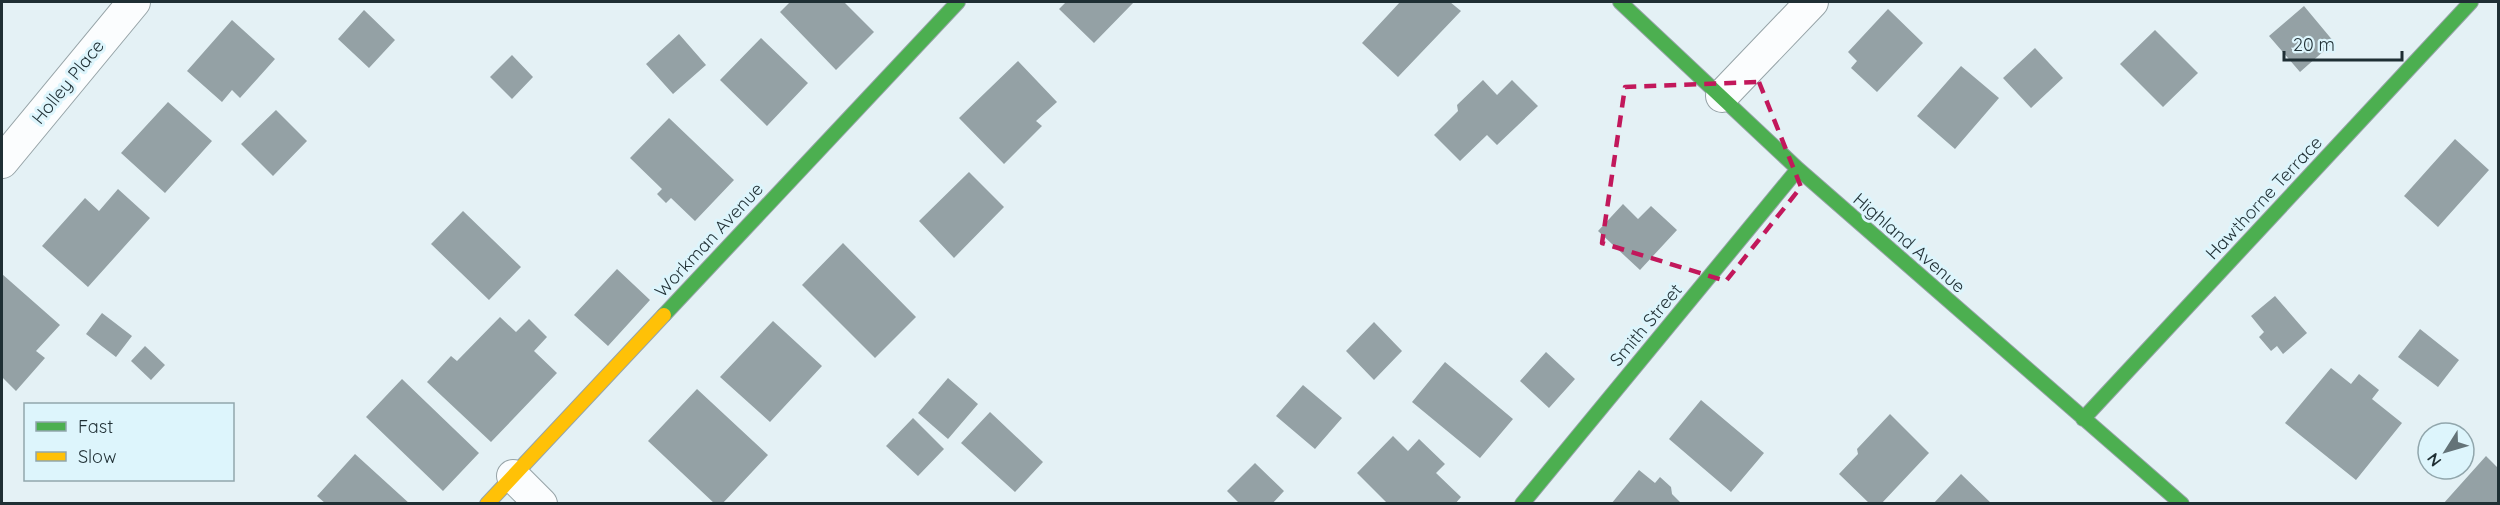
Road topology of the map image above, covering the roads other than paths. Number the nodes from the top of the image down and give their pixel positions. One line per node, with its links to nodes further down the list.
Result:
1 (134, 2): 7 (street, Holley Place)
2 (958, 2): 10 (street, Workman Avenue)
3 (1620, 2): 6 (street, Highland Avenue)
4 (1812, 2): 6 (street)
5 (2471, 2): 9 (street, Hawthorne Terrace)
6 (1722, 96): 8 (street, Highland Avenue)
7 (2, 162)
8 (1798, 169): 9 (street, Highland Avenue); 13 (street, Smith Street)
9 (2083, 419): 14 (street, Highland Avenue)
10 (513, 476): 11 (street, Workman Avenue); 12 (street)
11 (487, 504)
12 (541, 504)
13 (1522, 504)
14 (2182, 504)

